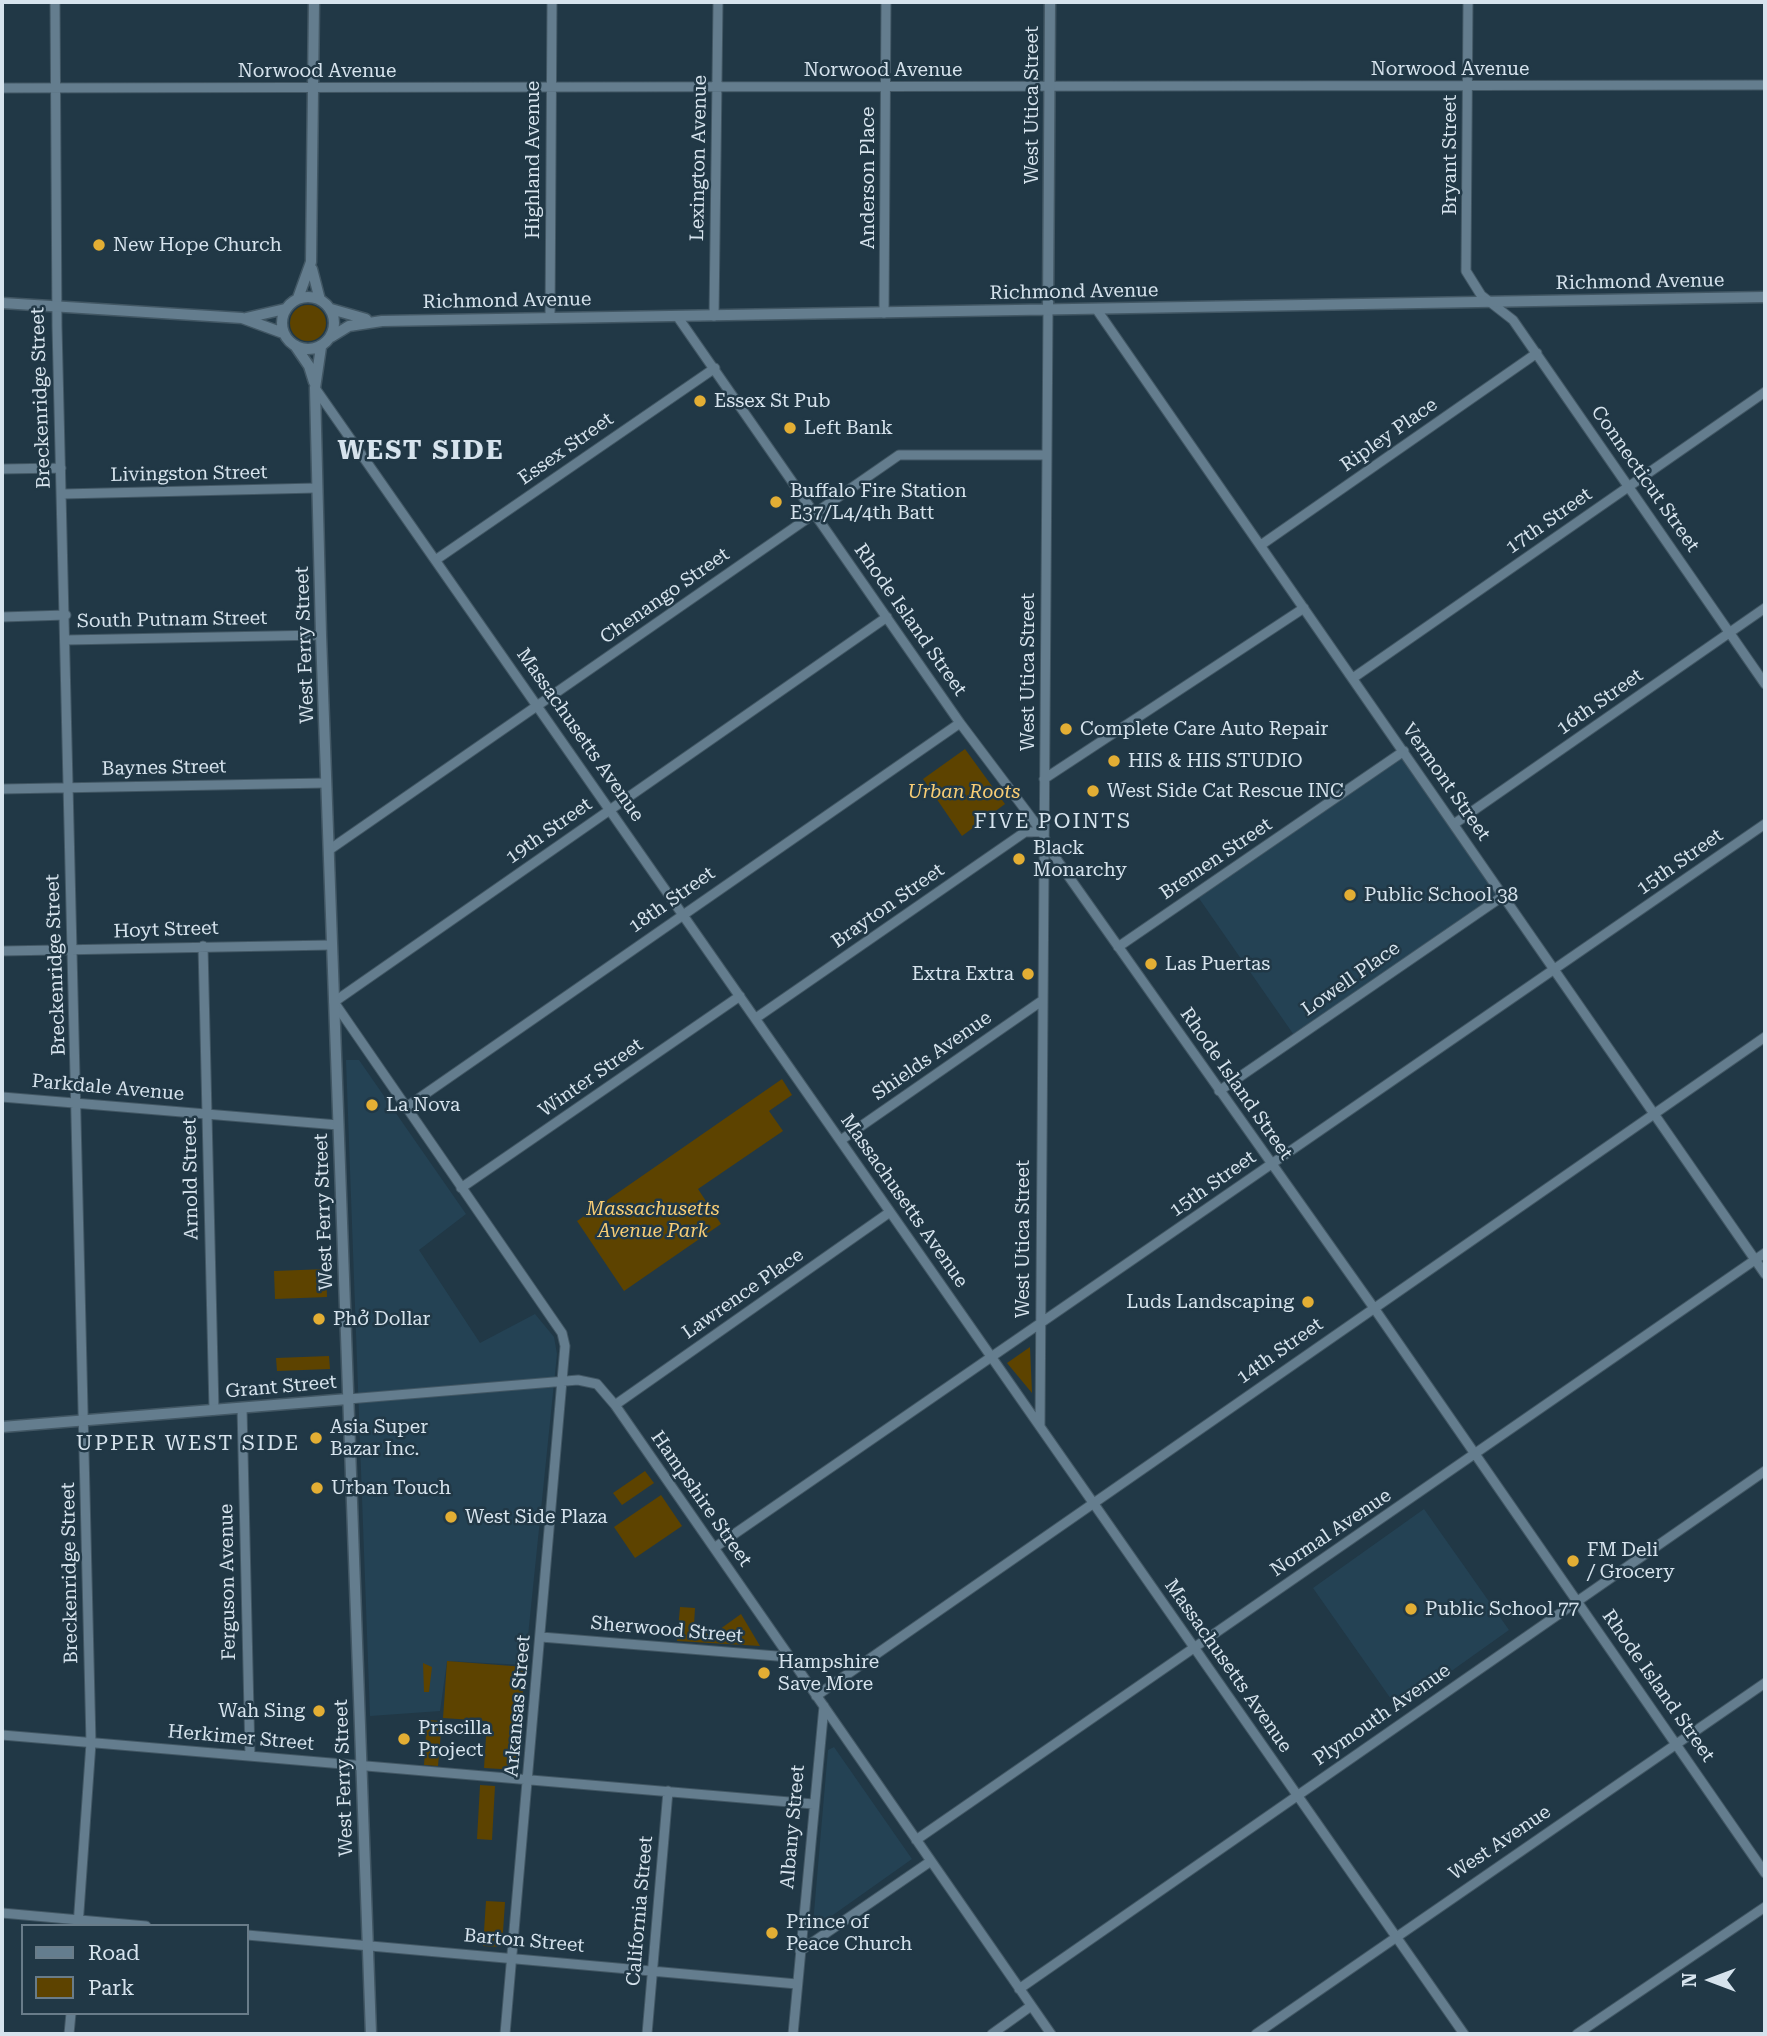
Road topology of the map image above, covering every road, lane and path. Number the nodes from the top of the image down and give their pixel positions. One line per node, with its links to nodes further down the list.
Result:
1 (55, 2): 13 (street, Breckenridge Street)
2 (314, 2): 15 (street)
3 (552, 2): 16 (street, Highland Avenue)
4 (718, 2): 14 (street, Lexington Avenue)
5 (886, 2): 9 (street, Anderson Place)
6 (1050, 2): 10 (street, West Utica Street)
7 (1468, 2): 11 (street, Bryant Street)
8 (1765, 85): 11 (street, Norwood Avenue)
9 (886, 87): 10 (street, Norwood Avenue); 14 (street, Norwood Avenue); 28 (street, Anderson Place)
10 (1049, 87): 11 (street, Norwood Avenue); 27 (street, West Utica Street)
11 (1468, 87): 21 (street, Bryant Street)
12 (2, 88): 13 (street, Norwood Avenue)
13 (55, 88): 15 (street, Norwood Avenue); 23 (street, Breckenridge Street)
14 (717, 88): 16 (street, Norwood Avenue); 30 (street, Lexington Avenue)
15 (313, 89): 16 (street, Norwood Avenue); 17 (street)
16 (550, 89): 32 (street, Highland Avenue)
17 (311, 262): 19 (street); 20 (street)
18 (1765, 297): 21 (street, Richmond Avenue)
19 (298, 298): 20 (street); 24 (street)
20 (320, 300): 25 (street)
21 (1488, 302): 26 (street, Richmond Avenue); 38 (street, Connecticut Street)
22 (2, 303): 23 (street)
23 (56, 307): 31 (street); 43 (street, Breckenridge Street)
24 (285, 309): 31 (street); 34 (street)
25 (331, 309): 33 (street, Richmond Avenue); 35 (street)
26 (1097, 310): 27 (street, Richmond Avenue); 49 (street, Vermont Street)
27 (1048, 311): 28 (street, Richmond Avenue); 42 (street, West Utica Street)
28 (884, 313): 30 (street, Richmond Avenue)
29 (677, 316): 30 (street, Richmond Avenue); 32 (street, Richmond Avenue); 39 (street, Rhode Island Street)
30 (714, 316)
31 (243, 318): 34 (street)
32 (550, 318): 33 (street, Richmond Avenue)
33 (382, 321): 35 (street, Richmond Avenue)
34 (283, 333): 36 (street)
35 (331, 337): 37 (street)
36 (296, 347): 37 (street); 40 (street, West Ferry Street)
37 (321, 347): 40 (street, West Ferry Street)
38 (1537, 354): 45 (street, Connecticut Street); 49 (street, Ripley Place)
39 (715, 368): 48 (street, Rhode Island Street); 50 (street, Essex Street)
40 (315, 388): 46 (street, West Ferry Street); 50 (street, Massachusetts Avenue)
41 (1765, 392): 45 (street, 17th Street)
42 (1047, 455): 48 (street, Chenango Street); 64 (street, West Utica Street)
43 (61, 468): 44 (street); 47 (street, Breckenridge Street)
44 (2, 469)
45 (1629, 487): 56 (street, Connecticut Street); 59 (street, 17th Street)
46 (317, 488): 47 (street, Livingston Street); 57 (street, West Ferry Street)
47 (62, 494): 53 (street, Breckenridge Street)
48 (815, 513): 55 (street, Rhode Island Street); 61 (street, Chenango Street)
49 (1261, 545): 51 (street, Vermont Street)
50 (437, 559): 61 (street, Massachusetts Avenue)
51 (1304, 608): 59 (street, Vermont Street); 64 (street)
52 (1765, 608): 56 (street, 16th Street)
53 (66, 615): 54 (street); 58 (street, Breckenridge Street)
54 (2, 617)
55 (887, 617): 62 (street, Rhode Island Street); 68 (street, 19th Street)
56 (1730, 633): 60 (street, Connecticut Street); 69 (street, 16th Street)
57 (321, 635): 58 (street, South Putnam Street); 65 (street, West Ferry Street)
58 (66, 640): 66 (street, Breckenridge Street)
59 (1353, 678): 63 (street, Vermont Street)
60 (1765, 684)
61 (539, 706): 68 (street, Massachusetts Avenue); 72 (street, Chenango Street)
62 (960, 723): 71 (street, Rhode Island Street); 74 (street, 18th Street)
63 (1404, 751): 69 (street, Vermont Street); 77 (street, Bremen Street)
64 (1044, 779): 71 (street, West Utica Street)
65 (326, 783): 66 (street, Baynes Street); 72 (street, West Ferry Street)
66 (68, 788): 67 (street, Baynes Street); 79 (street, Breckenridge Street)
67 (2, 789)
68 (610, 809): 74 (street, Massachusetts Avenue); 83 (street, 19th Street)
69 (1454, 824): 73 (street, Vermont Street)
70 (1765, 824): 80 (street, 15th Street)
71 (1042, 832): 77 (street, Rhode Island Street); 82 (street, West Utica Street); 84 (street, Brayton Street)
72 (329, 850): 75 (street, West Ferry Street)
73 (1503, 896): 80 (street, Vermont Street); 86 (street, Lowell Place)
74 (683, 914): 81 (street, Massachusetts Avenue); 89 (street, 18th Street)
75 (332, 945): 76 (street, Hoyt Street); 83 (street, West Ferry Street)
76 (203, 946): 79 (street, Hoyt Street); 90 (street, Arnold Street)
77 (1118, 947): 86 (street, Rhode Island Street)
78 (2, 951): 79 (street, Hoyt Street)
79 (73, 951): 88 (street, Breckenridge Street)
80 (1555, 970): 91 (street, Vermont Street); 94 (street, 15th Street)
81 (740, 996): 84 (street, Massachusetts Avenue); 95 (street, Winter Street)
82 (1043, 1000): 93 (street, Shields Avenue); 101 (street, West Utica Street)
83 (334, 1002): 89 (street); 92 (street, West Ferry Street)
84 (756, 1018): 93 (street, Massachusetts Avenue)
85 (1765, 1037): 91 (street, 14th Street)
86 (1219, 1091): 94 (street, Rhode Island Street)
87 (2, 1097): 88 (street, Parkdale Avenue)
88 (77, 1103): 90 (street, Parkdale Avenue); 108 (street, Breckenridge Street)
89 (405, 1108): 95 (street)
90 (206, 1114): 92 (street, Parkdale Avenue); 107 (street, Arnold Street)
91 (1654, 1114): 98 (street, Vermont Street); 100 (street, 14th Street)
92 (338, 1125): 104 (street, West Ferry Street)
93 (841, 1140): 96 (street, Massachusetts Avenue)
94 (1271, 1165): 100 (street, Rhode Island Street); 101 (street, 15th Street)
95 (461, 1188): 103 (street)
96 (890, 1212): 102 (street, Massachusetts Avenue); 105 (street, Lawrence Place)
97 (1765, 1252): 98 (street, Normal Avenue)
98 (1755, 1259): 99 (street, Vermont Street); 111 (street, Normal Avenue)
99 (1765, 1274)
100 (1374, 1308): 111 (street, Rhode Island Street); 113 (street, 14th Street)
101 (1040, 1324): 102 (street, 15th Street); 109 (street, West Utica Street)
102 (992, 1358): 109 (street, Massachusetts Avenue); 114 (street, 15th Street)
103 (564, 1381): 104 (street, Grant Street); 105 (street, Hampshire Street); 116 (street, Arkansas Street)
104 (348, 1399): 106 (street, Grant Street); 126 (street, West Ferry Street)
105 (615, 1405): 114 (street, Hampshire Street)
106 (242, 1408): 107 (street, Grant Street); 125 (street, Ferguson Avenue)
107 (214, 1410): 108 (street, Grant Street)
108 (84, 1420): 110 (street, Grant Street); 123 (street, Breckenridge Street)
109 (1040, 1426): 113 (street, Massachusetts Avenue)
110 (2, 1427)
111 (1475, 1455): 115 (street, Rhode Island Street); 117 (street, Normal Avenue)
112 (1765, 1471): 115 (street, Plymouth Avenue)
113 (1093, 1503): 117 (street, Massachusetts Avenue); 120 (street, 14th Street)
114 (714, 1548): 118 (street, Hampshire Street)
115 (1578, 1601): 124 (street, Rhode Island Street); 129 (street, Plymouth Avenue)
116 (541, 1637): 118 (street, Sherwood Street); 127 (street, Arkansas Street)
117 (1194, 1648): 129 (street, Massachusetts Avenue); 131 (street, Normal Avenue)
118 (789, 1657): 120 (street, Hampshire Street)
119 (1765, 1683): 124 (street, West Avenue)
120 (816, 1696): 121 (street, Hampshire Street)
121 (824, 1706): 130 (street, Albany Street); 131 (street, Hampshire Street)
122 (2, 1735): 123 (street, Herkimer Street)
123 (91, 1744): 125 (street, Herkimer Street); 136 (street, Breckenridge Street)
124 (1676, 1744): 133 (street, Rhode Island Street); 139 (street, West Avenue)
125 (250, 1756): 126 (street, Herkimer Street)
126 (362, 1767): 127 (street, Herkimer Street); 140 (street, West Ferry Street)
127 (528, 1781): 128 (street, Herkimer Street); 142 (street, Arkansas Street)
128 (668, 1791): 130 (street, Herkimer Street); 143 (street, California Street)
129 (1297, 1796): 139 (street, Massachusetts Avenue); 145 (street, Plymouth Avenue)
130 (813, 1804): 141 (street, Albany Street)
131 (916, 1840): 132 (street, Hampshire Street)
132 (931, 1861): 141 (street); 145 (street, Hampshire Street)
133 (1765, 1873)
134 (1765, 1907): 157 (street)
135 (2, 1913): 136 (street)
136 (78, 1922): 137 (street)
137 (112, 1924)
138 (248, 1935): 140 (street, Barton Street)
139 (1394, 1937): 155 (street, West Avenue); 156 (street, Massachusetts Avenue)
140 (368, 1945): 142 (street, Barton Street); 150 (street, West Ferry Street)
141 (800, 1951): 144 (street, Albany Street)
142 (513, 1958): 143 (street, Barton Street); 151 (street, Arkansas Street)
143 (653, 1971): 144 (street, Barton Street); 152 (street, California Street)
144 (797, 1984): 148 (street, Albany Street)
145 (1019, 1989): 146 (street, Hampshire Street)
146 (1031, 2006): 153 (street); 154 (street, Hampshire Street)
147 (71, 2015): 149 (street)
148 (794, 2033)
149 (69, 2034)
150 (371, 2034)
151 (505, 2034)
152 (647, 2034)
153 (992, 2034)
154 (1051, 2034)
155 (1256, 2034)
156 (1464, 2034)
157 (1577, 2034)

